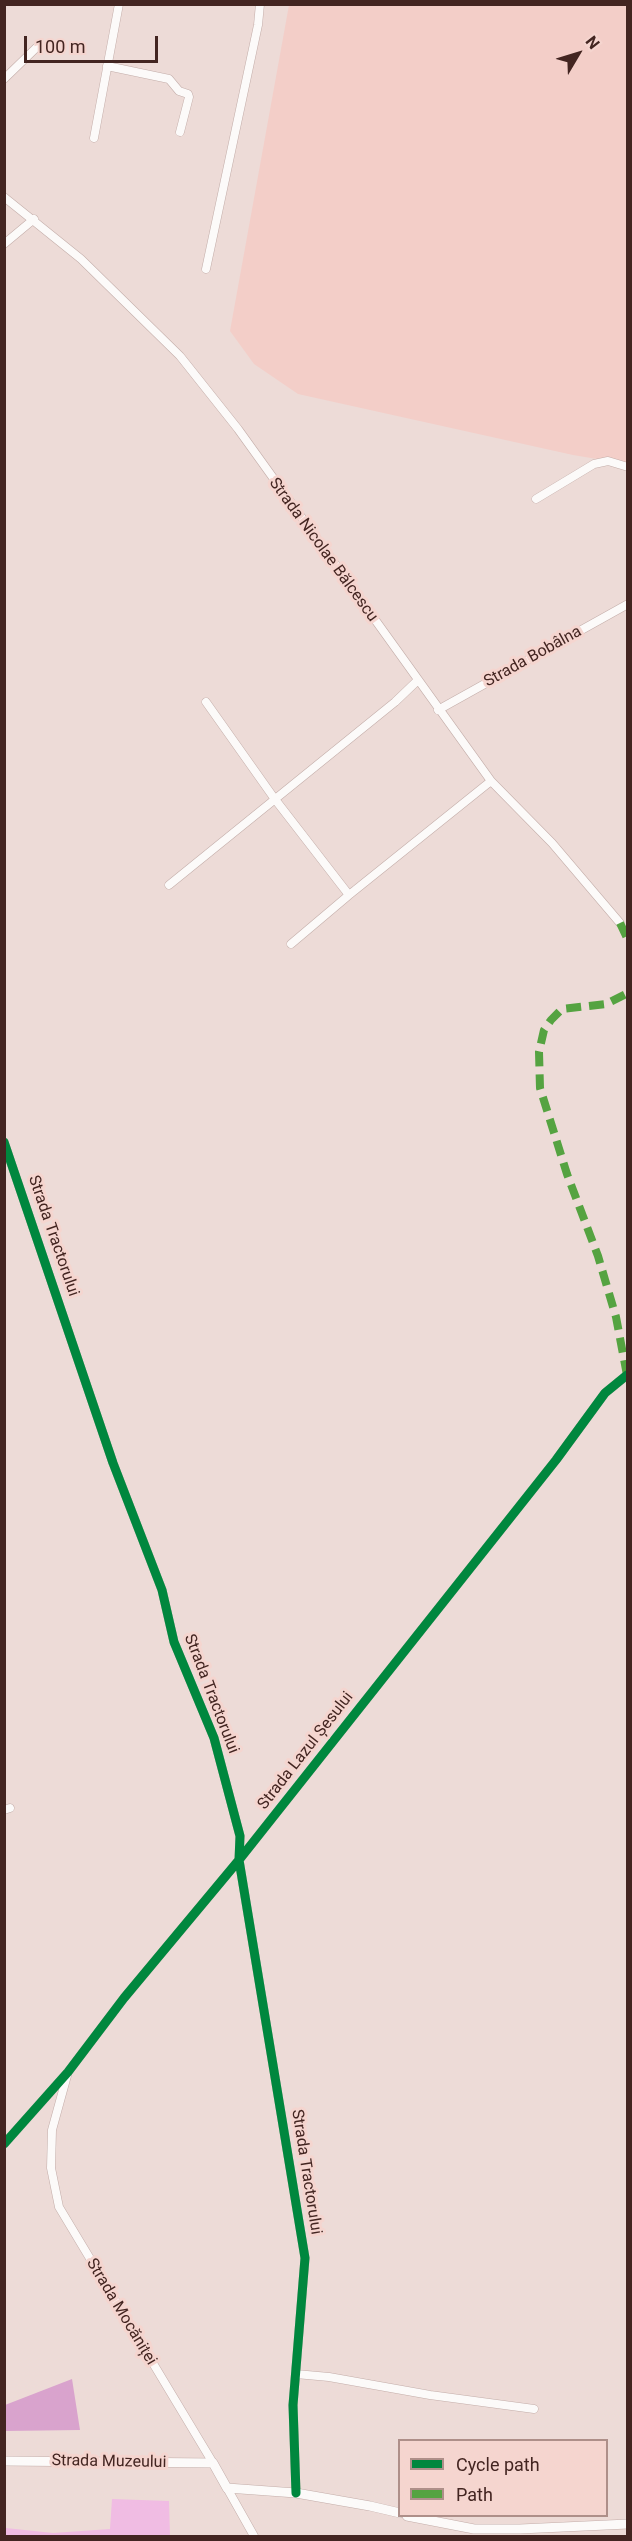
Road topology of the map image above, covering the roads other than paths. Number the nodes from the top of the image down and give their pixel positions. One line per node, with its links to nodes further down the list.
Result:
1 (118, 4): 4 (street)
2 (260, 4): 11 (street)
3 (36, 48): 5 (street)
4 (107, 66): 6 (street); 7 (street)
5 (4, 79)
6 (180, 132)
7 (93, 138)
8 (4, 197): 9 (street, Strada Nicolae Bălcescu)
9 (34, 219): 10 (street); 15 (street, Strada Nicolae Bălcescu)
10 (4, 244)
11 (206, 269)
12 (627, 466): 13 (street)
13 (536, 499)
14 (627, 604): 17 (street, Strada Bobâlna)
15 (417, 681): 17 (street, Strada Nicolae Bălcescu); 19 (street)
16 (206, 702): 19 (street)
17 (438, 710): 18 (street, Strada Nicolae Bălcescu)
18 (491, 781): 21 (street); 22 (street, Strada Nicolae Bălcescu)
19 (274, 798): 20 (street); 21 (street)
20 (169, 885)
21 (349, 895): 23 (street)
22 (620, 923)
23 (291, 944)
24 (4, 1142): 25 (street, Strada Tractorului)
25 (8, 1162): 27 (street, Strada Tractorului)
26 (627, 1375): 27 (street, Strada Lazul Șesului)
27 (239, 1860): 28 (street, Strada Lazul Șesului); 30 (street, Strada Tractorului)
28 (68, 2072): 29 (street, Strada Lazul Șesului); 33 (street, Strada Mocăniței)
29 (4, 2144)
30 (296, 2374): 31 (street); 35 (street, Strada Tractorului)
31 (534, 2409)
32 (4, 2461): 33 (street, Strada Muzeului)
33 (213, 2463): 34 (street, Strada Mocăniței)
34 (227, 2488): 35 (street); 39 (street, Strada Mocăniței)
35 (296, 2493): 36 (street)
36 (398, 2514)
37 (412, 2517): 38 (street)
38 (627, 2523)
39 (254, 2536)

